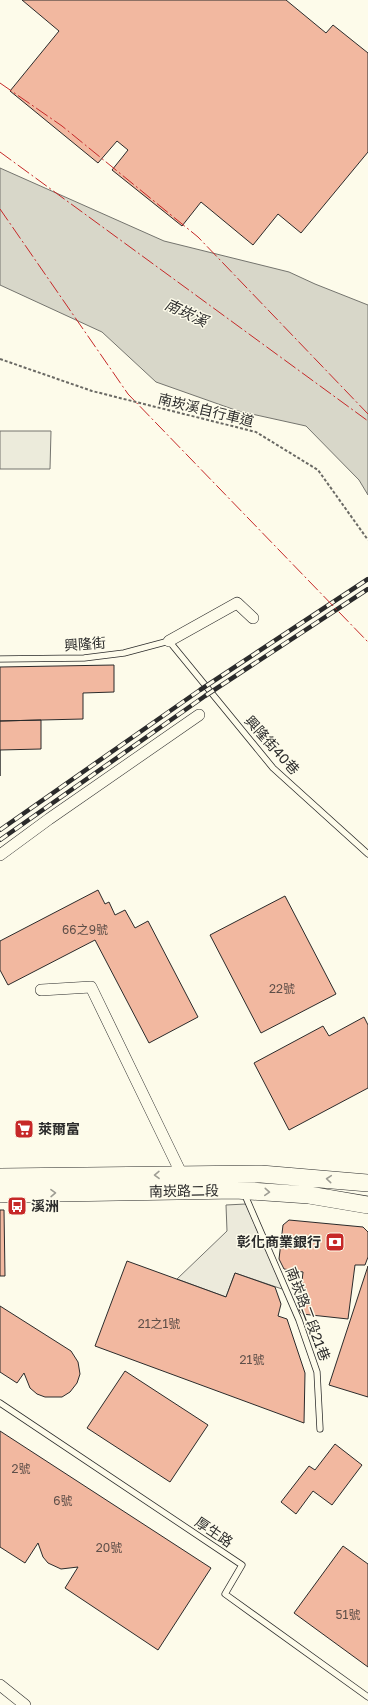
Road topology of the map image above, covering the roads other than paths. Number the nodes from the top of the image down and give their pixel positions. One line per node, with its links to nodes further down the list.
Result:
1 (253, 618): 2 (street)
2 (170, 641): 3 (lane, 興隆街); 5 (lane, 興隆街40巷)
3 (0, 659)
4 (199, 716): 6 (street)
5 (368, 854)
6 (0, 855)
7 (41, 990): 8 (street)
8 (182, 1175): 9 (main road, 南崁路二段, one-way to 9); 10 (main road, 南崁路二段, one-way to 8)
9 (0, 1176)
10 (368, 1183)
11 (243, 1191): 12 (main road, 南崁路二段, one-way to 11); 13 (main road, 南崁路二段, one-way to 13); 15 (lane, 南崁路二段21巷)
12 (0, 1194)
13 (368, 1205)
14 (0, 1403): 17 (lane, 厚生路)
15 (320, 1429)
16 (0, 1685): 18 (street)
17 (368, 1697)
18 (25, 1705)

